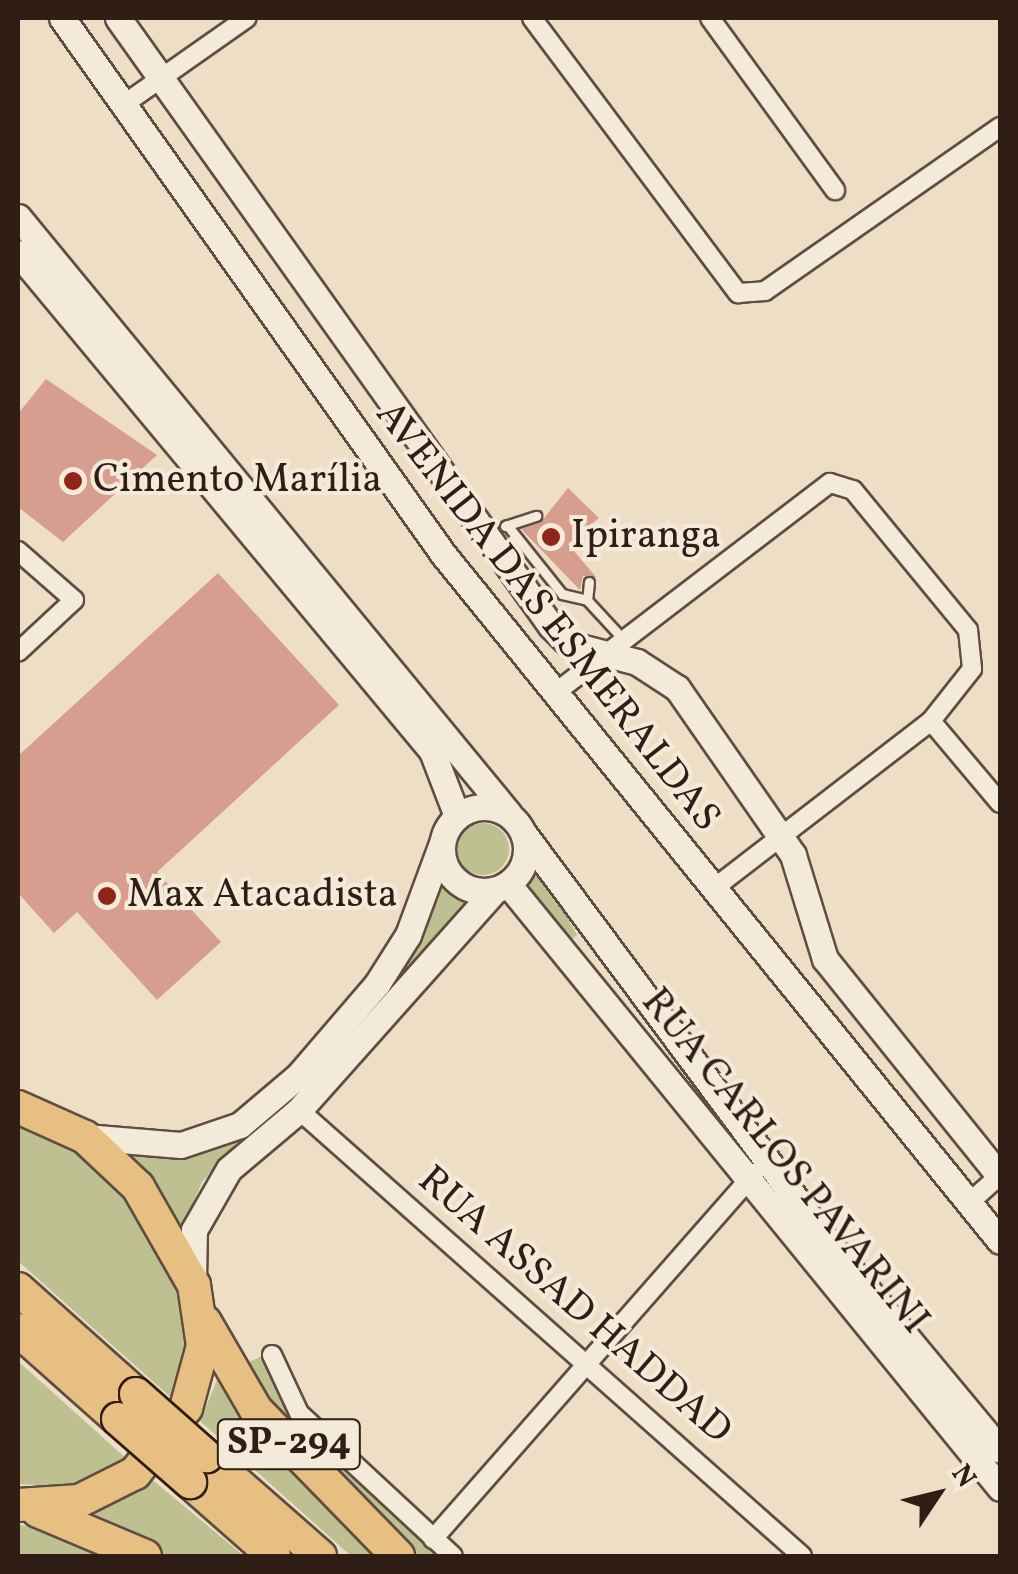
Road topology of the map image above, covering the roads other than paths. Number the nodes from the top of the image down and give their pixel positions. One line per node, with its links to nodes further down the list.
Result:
1 (62, 18): 7 (main road, AVENIDA DAS ESMERALDAS)
2 (118, 18): 6 (main road, AVENIDA DAS ESMERALDAS)
3 (247, 18): 6 (street)
4 (532, 18): 8 (street)
5 (710, 18): 9 (street)
6 (159, 78): 7 (street); 13 (main road, AVENIDA DAS ESMERALDAS)
7 (123, 105): 19 (main road, AVENIDA DAS ESMERALDAS)
8 (1000, 128)
9 (835, 190)
10 (18, 217): 23 (main road, RUA CARLOS PAVARINI)
11 (18, 253): 22 (main road)
12 (536, 516): 13 (lane)
13 (496, 532): 16 (lane); 17 (main road, AVENIDA DAS ESMERALDAS)
14 (18, 551): 18 (street)
15 (589, 582): 16 (lane)
16 (587, 600): 17 (lane)
17 (615, 646): 19 (street); 20 (street); 24 (main road, AVENIDA DAS ESMERALDAS)
18 (18, 652)
19 (555, 692): 27 (main road, AVENIDA DAS ESMERALDAS)
20 (931, 721): 21 (street); 24 (street)
21 (1000, 803)
22 (457, 816): 23 (main road); 25 (main road)
23 (516, 824): 26 (main road); 28 (main road, RUA CARLOS PAVARINI)
24 (781, 834): 27 (street); 34 (main road, AVENIDA DAS ESMERALDAS)
25 (442, 843): 26 (main road); 32 (main road)
26 (501, 887): 29 (main road, RUA CARLOS PAVARINI); 31 (main road)
27 (713, 889): 35 (main road, AVENIDA DAS ESMERALDAS)
28 (602, 950): 29 (main road); 33 (main road, RUA CARLOS PAVARINI)
29 (578, 970): 33 (main road, RUA CARLOS PAVARINI)
30 (18, 1107): 32 (highway)
31 (298, 1110): 38 (main road); 41 (street, RUA ASSAD HADDAD)
32 (85, 1137): 38 (highway)
33 (757, 1170): 41 (street); 43 (main road, RUA CARLOS PAVARINI); 45 (main road, RUA CARLOS PAVARINI)
34 (1000, 1176): 35 (street)
35 (969, 1202): 36 (main road, AVENIDA DAS ESMERALDAS)
36 (1000, 1241)
37 (18, 1289): 42 (highway, SP-294)
38 (198, 1300): 46 (highway); 51 (highway, SP-294)
39 (18, 1330): 42 (highway, SP-294)
40 (272, 1354): 47 (street)
41 (589, 1364): 47 (street); 53 (street, RUA ASSAD HADDAD)
42 (127, 1406): 44 (highway, SP-294, bridge)
43 (1000, 1450)
44 (198, 1469): 49 (highway, SP-294); 50 (highway, SP-294)
45 (1000, 1488)
46 (18, 1505): 48 (highway)
47 (434, 1539): 52 (street)
48 (145, 1556)
49 (274, 1556)
50 (320, 1556)
51 (398, 1556)
52 (453, 1556)
53 (802, 1556)

